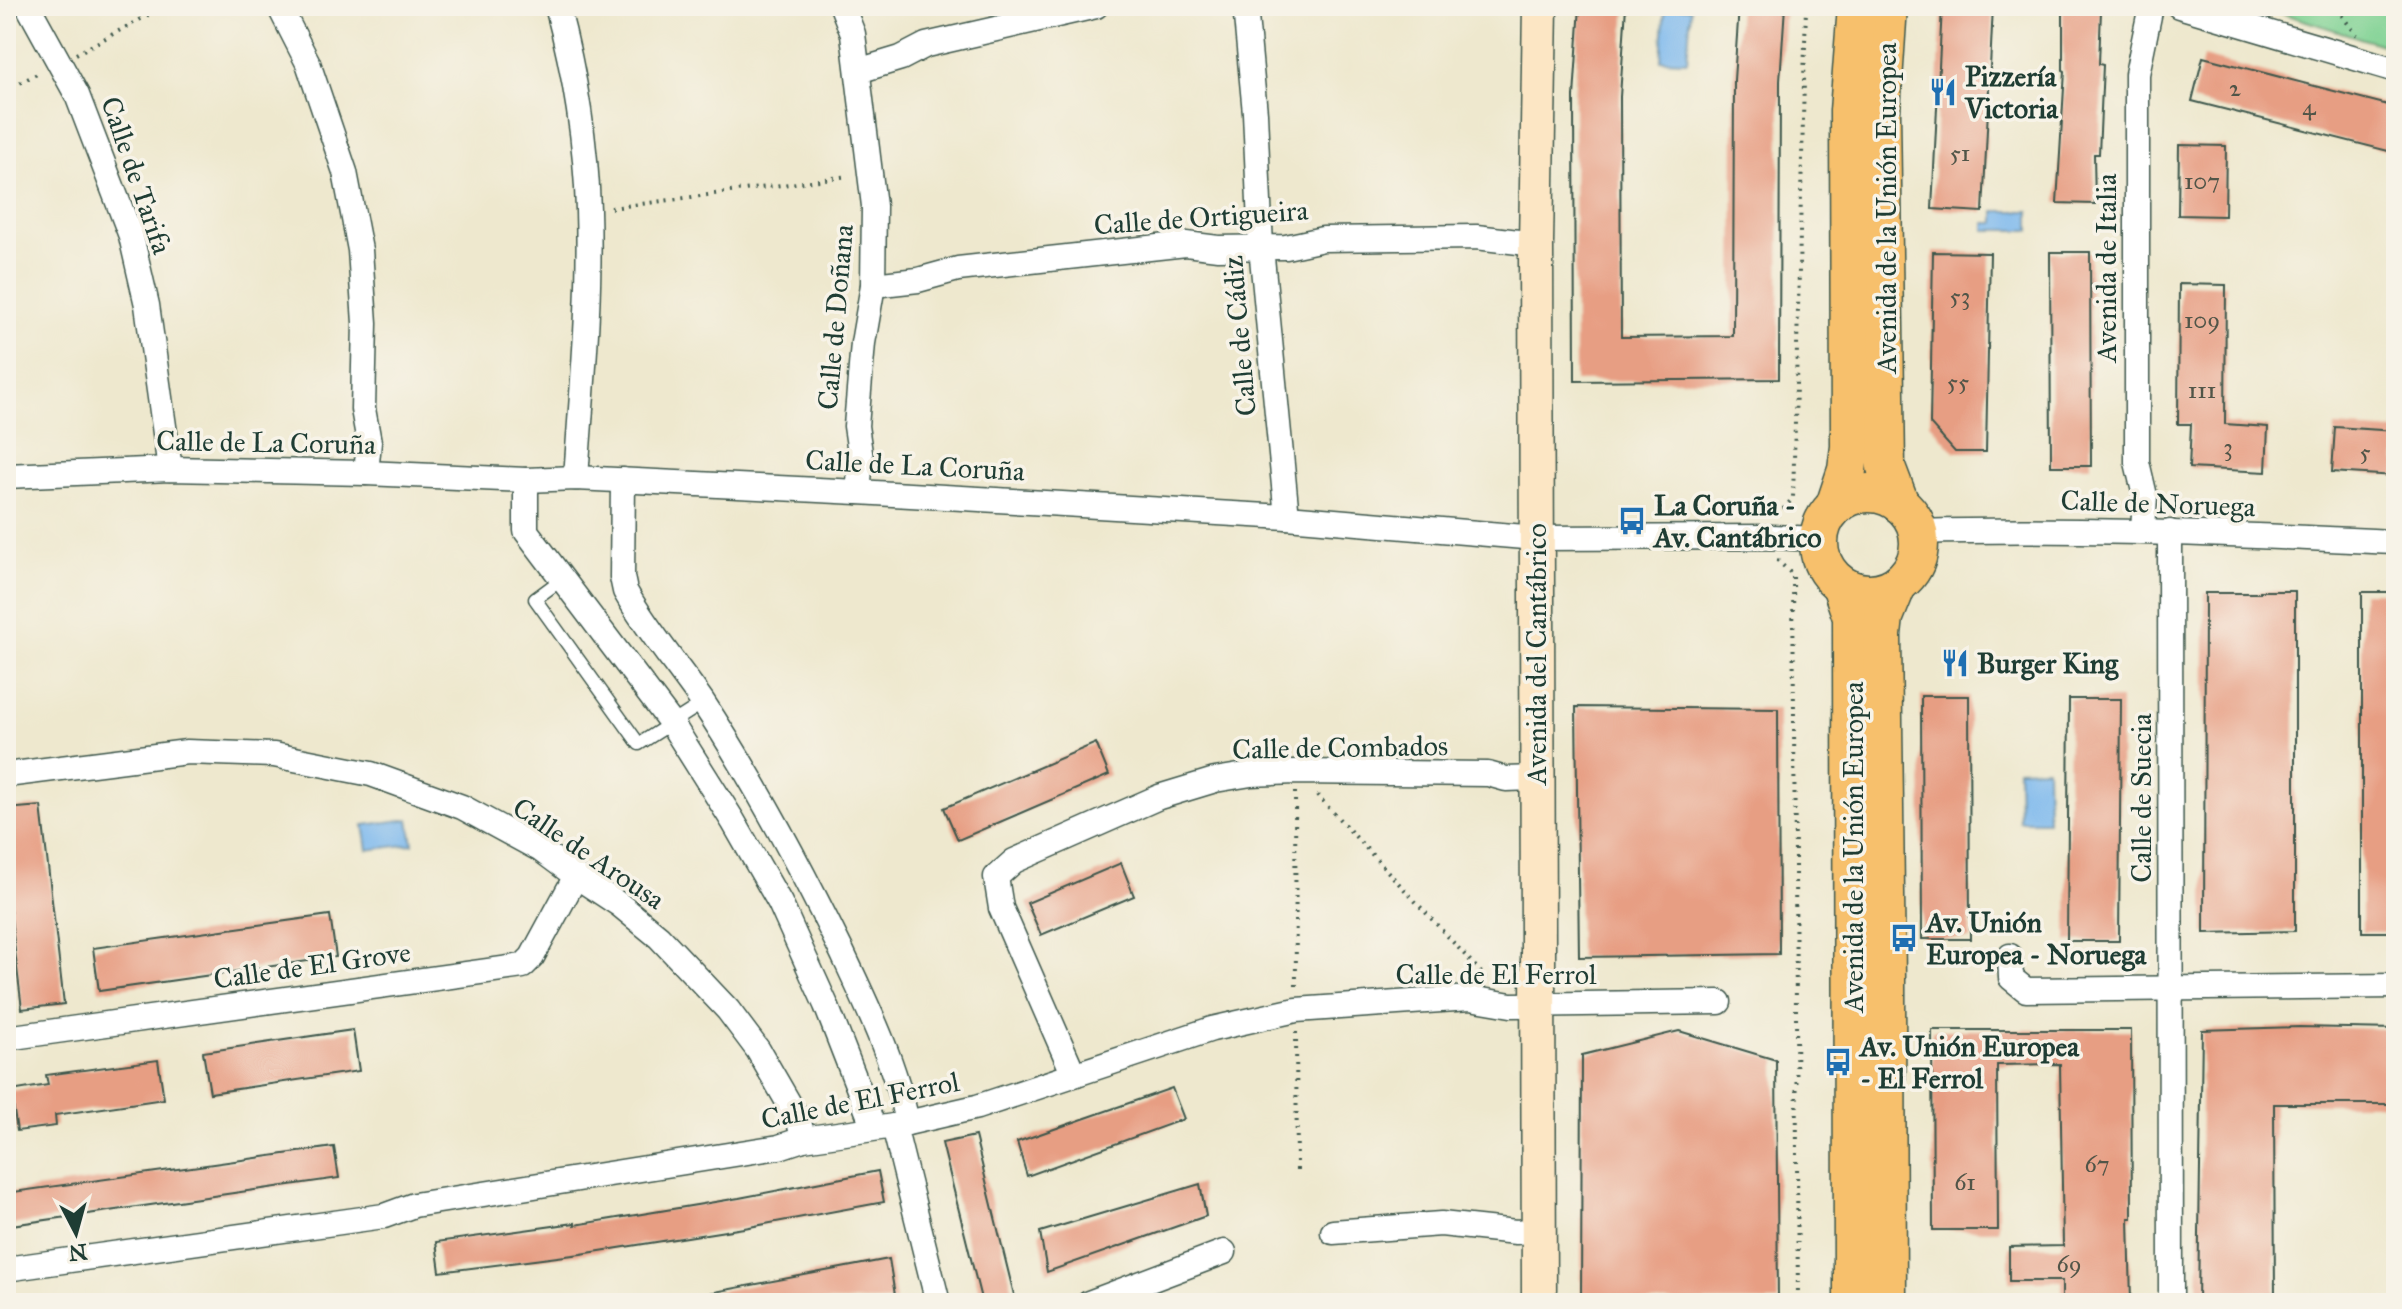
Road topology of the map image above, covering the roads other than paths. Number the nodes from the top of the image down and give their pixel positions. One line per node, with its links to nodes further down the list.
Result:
1 (28, 6): 17 (street, Calle de Tarifa)
2 (279, 6): 18 (street)
3 (557, 6): 20 (street)
4 (842, 6): 13 (street, Calle de Doñana)
5 (1096, 6): 13 (street)
6 (1245, 6): 15 (street, Calle de Cádiz)
7 (1540, 6): 14 (street, Avenida del Cantábrico)
8 (1857, 6): 26 (main road, Avenida de la Unión Europea)
9 (1888, 6): 25 (main road, Avenida de la Unión Europea)
10 (2151, 6): 27 (street, Avenida de Italia)
11 (2179, 6): 12 (street)
12 (2396, 70)
13 (858, 71): 16 (street, Calle de Doñana)
14 (1536, 244): 15 (street, Calle de Ortigueira); 29 (street, Avenida del Cantábrico)
15 (1261, 247): 16 (street, Calle de Ortigueira); 24 (street, Calle de Cádiz)
16 (873, 285): 23 (street, Calle de Doñana)
17 (170, 469): 18 (street, Calle de La Coruña); 19 (street, Calle de La Coruña)
18 (366, 473): 21 (street, Calle de La Coruña)
19 (6, 476)
20 (576, 478): 21 (street, Calle de La Coruña); 22 (street, Calle de La Coruña)
21 (526, 480): 31 (street)
22 (623, 480): 23 (street, Calle de La Coruña); 34 (street)
23 (858, 492): 24 (street, Calle de La Coruña)
24 (1287, 517): 29 (street, Calle de La Coruña)
25 (1909, 518): 26 (main road); 27 (street, Calle de Noruega); 33 (main road)
26 (1827, 523): 29 (street, Calle de La Coruña); 32 (main road)
27 (2143, 531): 28 (street, Calle de Noruega)
28 (2170, 532): 30 (street, Calle de Noruega); 41 (street, Calle de Suecia)
29 (1536, 538): 37 (street, Avenida del Cantábrico)
30 (2396, 542)
31 (562, 579): 35 (street); 35 (lane)
32 (1841, 585): 33 (main road); 55 (main road, Avenida de la Unión Europea)
33 (1897, 585): 56 (main road, Avenida de la Unión Europea)
34 (703, 703): 35 (lane); 46 (street)
35 (672, 724): 46 (street)
36 (6, 775): 38 (street, Calle de Arousa)
37 (1537, 778): 43 (street, Avenida del Cantábrico); 45 (street, Calle de Combados)
38 (576, 876): 44 (street, Calle de El Grove); 47 (street, Calle de Arousa)
39 (2010, 956): 41 (street)
40 (2396, 986): 41 (street)
41 (2171, 987): 57 (street, Calle de Suecia)
42 (1719, 1002): 43 (street, Calle de El Ferrol)
43 (1524, 1004): 45 (street, Calle de El Ferrol); 48 (street, Avenida del Cantábrico)
44 (6, 1038)
45 (1074, 1075): 46 (street, Calle de El Ferrol)
46 (899, 1124): 47 (street, Calle de El Ferrol); 52 (street)
47 (803, 1139): 51 (street, Calle de El Ferrol)
48 (1539, 1230): 49 (street); 54 (street, Avenida del Cantábrico)
49 (1333, 1232)
50 (1224, 1252): 53 (street)
51 (6, 1269)
52 (938, 1303)
53 (1089, 1303)
54 (1539, 1303)
55 (1853, 1303)
56 (1887, 1303)
57 (2171, 1303)

